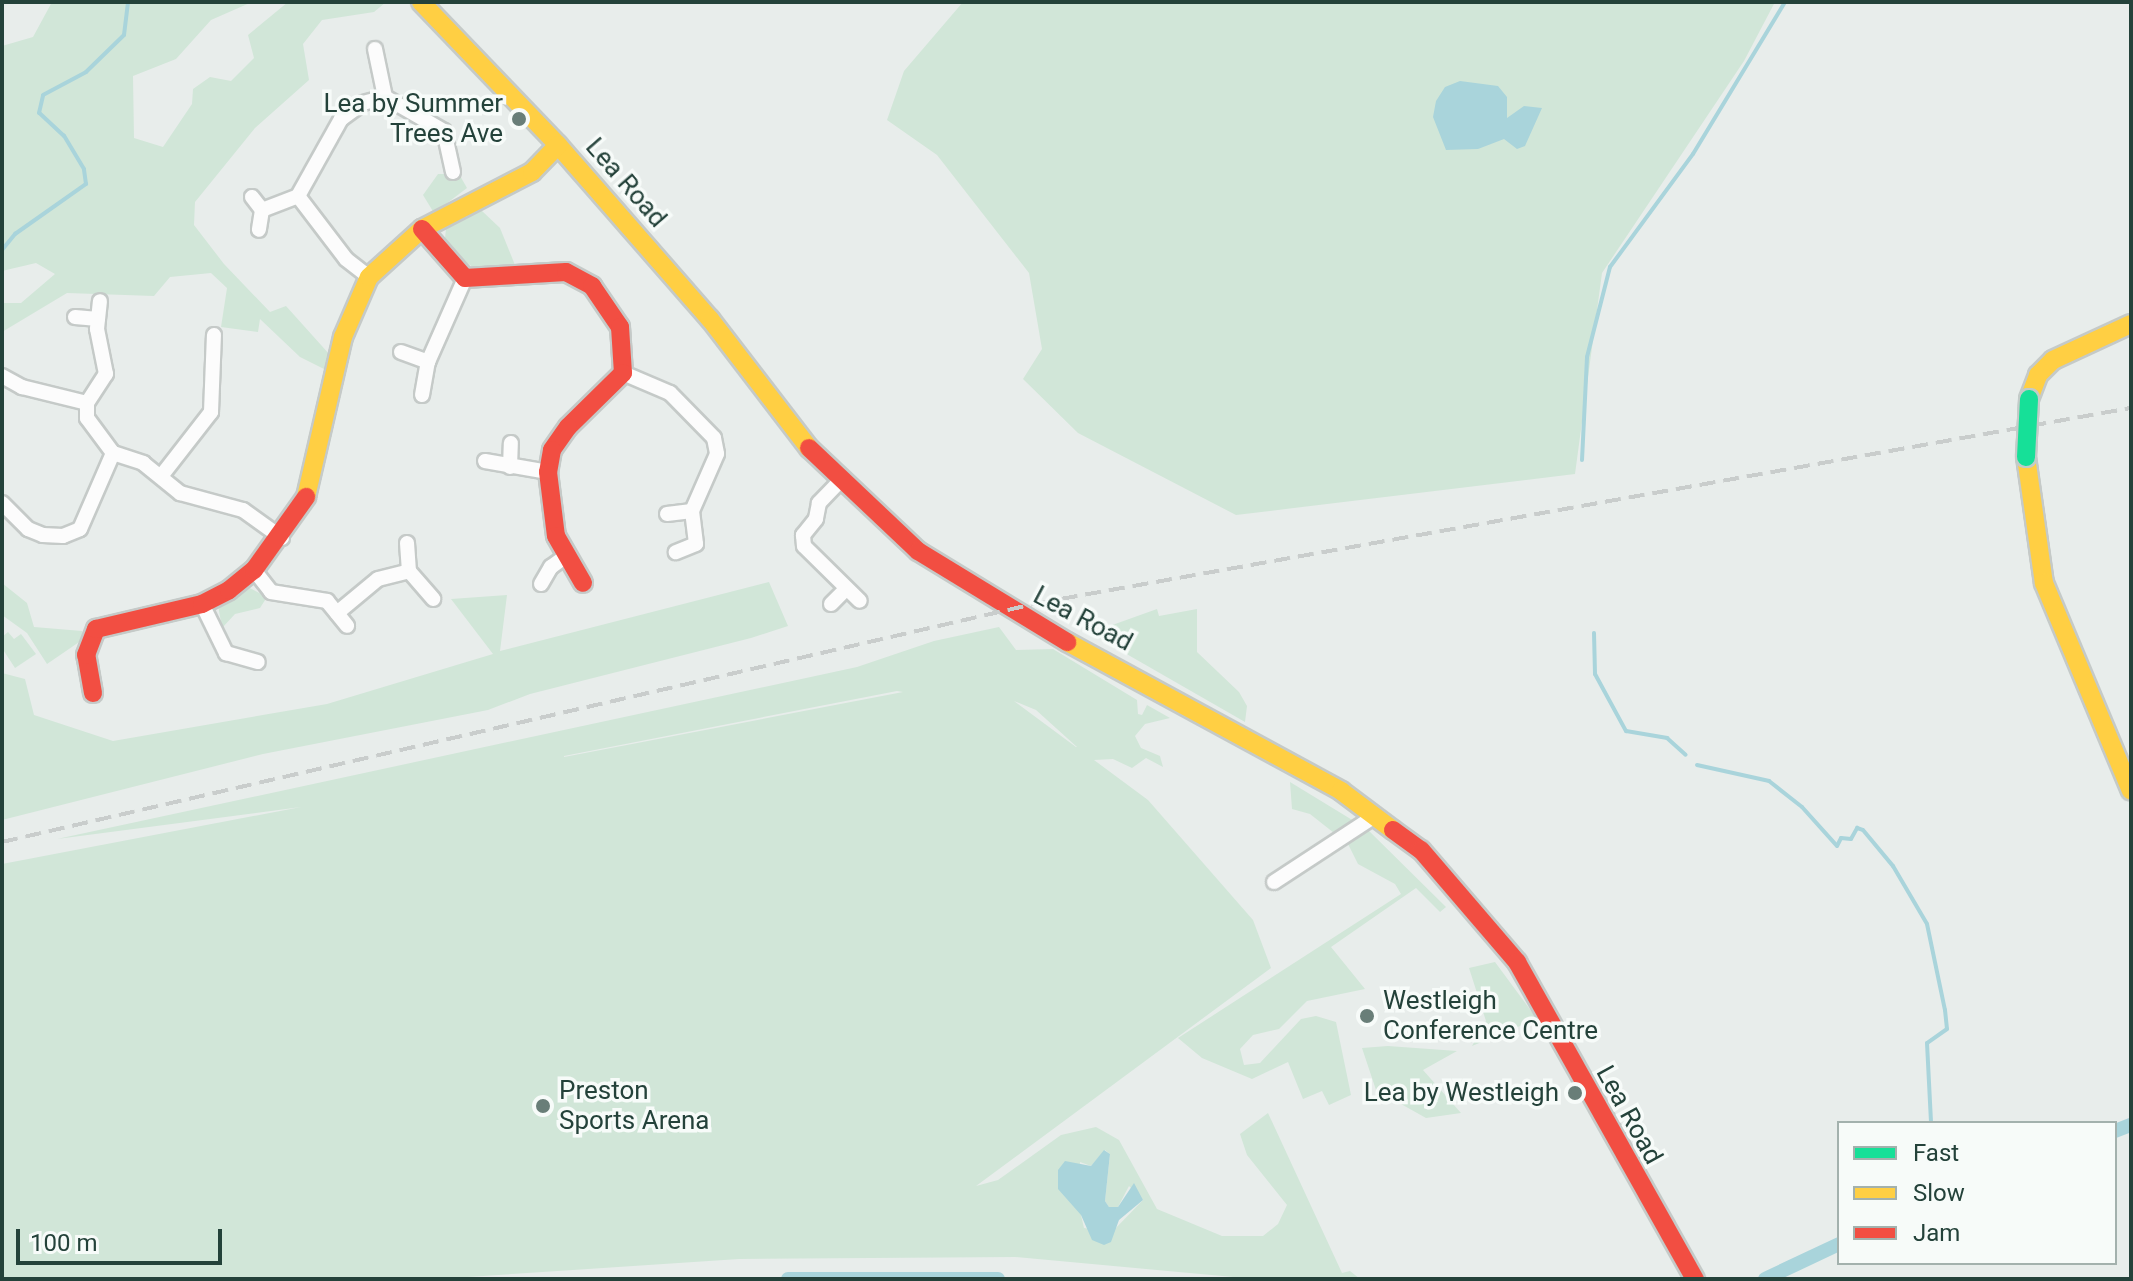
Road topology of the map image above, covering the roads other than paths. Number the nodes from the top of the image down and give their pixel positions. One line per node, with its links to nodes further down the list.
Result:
1 (421, 2): 4 (street, Lea Road)
2 (375, 49): 3 (street)
3 (385, 97): 5 (street); 6 (street)
4 (558, 145): 9 (street); 30 (street, Lea Road)
5 (453, 172)
6 (298, 196): 8 (street); 11 (street)
7 (252, 197): 8 (street)
8 (262, 210): 10 (street)
9 (422, 229): 11 (street); 12 (street)
10 (259, 230)
11 (369, 277): 34 (street)
12 (465, 278): 19 (street); 20 (street)
13 (100, 301): 15 (street)
14 (75, 317): 15 (street)
15 (98, 319): 23 (street)
16 (2131, 324): 51 (street, bridge)
17 (214, 335): 29 (street)
18 (401, 352): 19 (street)
19 (428, 362): 22 (street)
20 (623, 373): 28 (street); 32 (street)
21 (2, 376): 23 (street)
22 (422, 395)
23 (87, 403): 25 (street)
24 (511, 443): 27 (street)
25 (113, 453): 29 (street); 31 (street)
26 (485, 461): 27 (street)
27 (510, 467): 28 (street)
28 (548, 472): 37 (street)
29 (162, 475): 34 (street)
30 (841, 480): 42 (street); 52 (street, Lea Road)
31 (2, 503)
32 (692, 511): 33 (street); 36 (street)
33 (667, 514)
34 (282, 538): 38 (street)
35 (407, 543): 39 (street)
36 (676, 552)
37 (566, 556): 40 (street); 41 (street)
38 (254, 570): 45 (street); 47 (street)
39 (409, 571): 43 (street); 47 (street)
40 (583, 583)
41 (541, 584)
42 (846, 589): 44 (street); 46 (street)
43 (433, 599)
44 (860, 601)
45 (202, 604): 49 (street); 50 (street)
46 (831, 604)
47 (337, 613): 48 (street)
48 (347, 626)
49 (258, 662)
50 (93, 693)
51 (2131, 791)
52 (1375, 816): 53 (street); 54 (street, Lea Road)
53 (1274, 882)
54 (1695, 1279)

